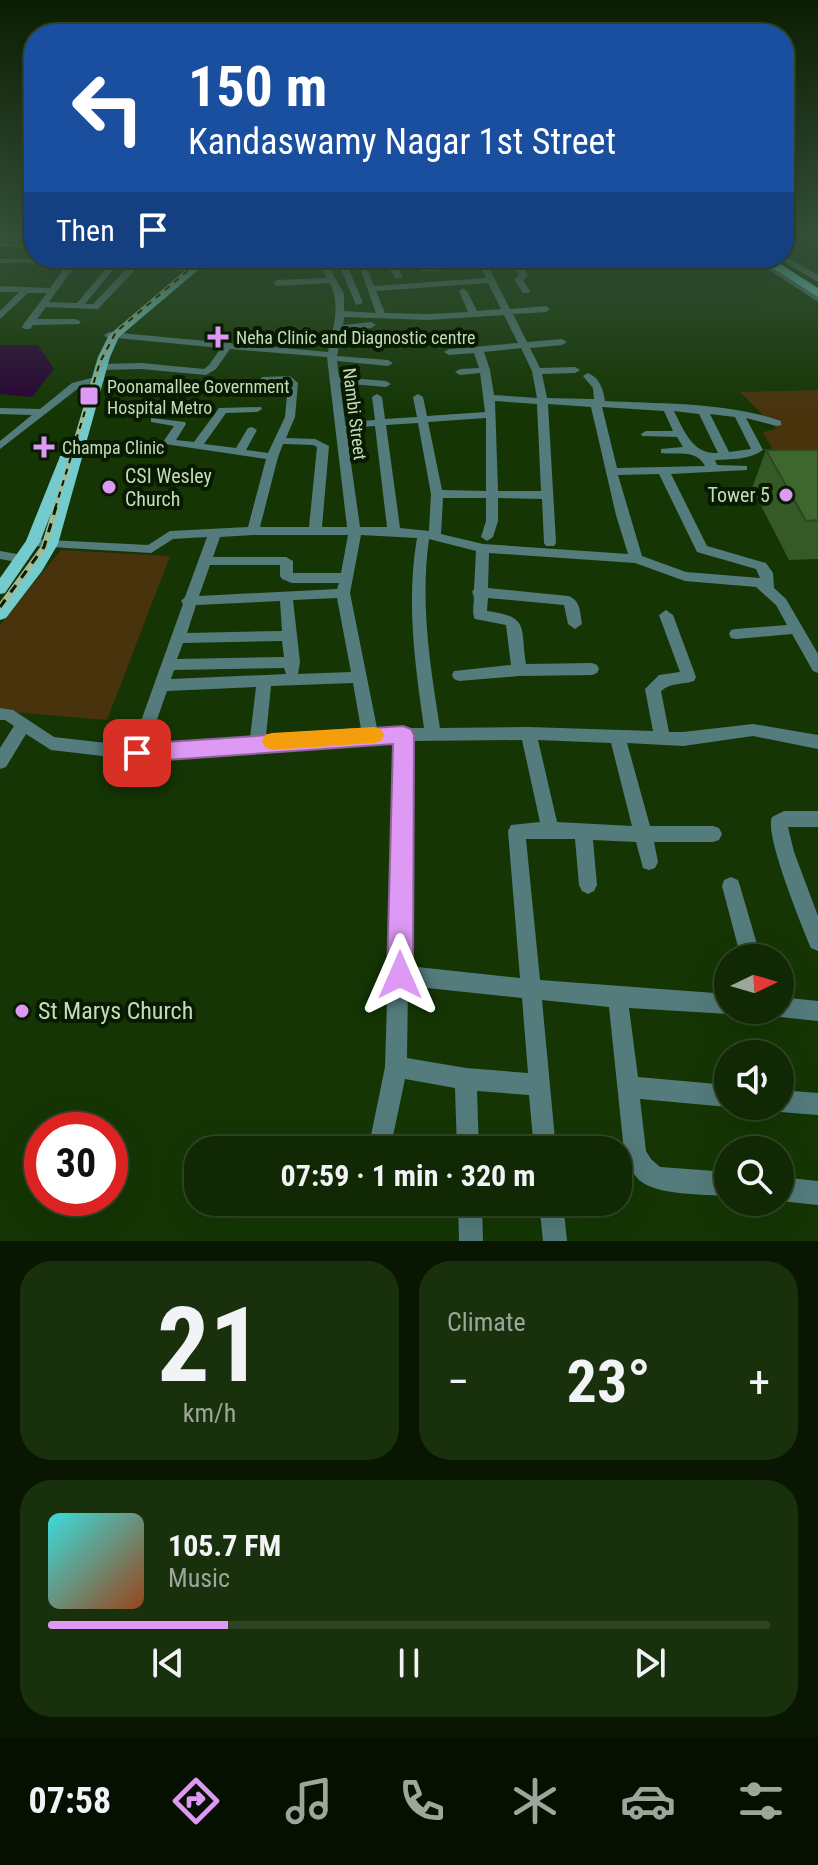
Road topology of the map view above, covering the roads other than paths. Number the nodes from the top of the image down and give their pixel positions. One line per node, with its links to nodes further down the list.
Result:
1 (21, 295): 21 (street)
2 (49, 295): 13 (street)
3 (75, 295): 14 (street)
4 (88, 295): 15 (street)
5 (107, 295): 15 (street)
6 (158, 295): 25 (main road)
7 (340, 295): 18 (street, Nambi Street)
8 (355, 295): 12 (street)
9 (374, 295): 20 (street)
10 (465, 295): 19 (street)
11 (498, 295): 17 (street)
12 (359, 303)
13 (43, 304): 14 (street); 22 (street)
14 (67, 305): 15 (street)
15 (79, 306)
16 (546, 309): 17 (street)
17 (507, 312): 19 (street); 27 (street)
18 (340, 314): 20 (street); 24 (street, Nambi Street)
19 (474, 314): 20 (street)
20 (381, 315)
21 (0, 316)
22 (76, 322)
23 (371, 325): 24 (street)
24 (338, 328): 31 (street, Nambi Street)
25 (112, 335): 28 (street); 37 (main road)
26 (562, 342): 27 (street)
27 (523, 344): 29 (street); 35 (street)
28 (227, 346): 31 (street); 37 (street)
29 (478, 349): 30 (street); 33 (street)
30 (449, 352)
31 (332, 357): 32 (street); 39 (street, Nambi Street)
32 (388, 363)
33 (485, 370): 36 (street); 44 (street)
34 (575, 370): 35 (street)
35 (537, 371): 45 (street)
36 (460, 372)
37 (97, 375): 51 (street); 83 (main road); 86 (main road)
38 (588, 376): 46 (street)
39 (335, 380): 40 (street); 58 (street, Nambi Street)
40 (386, 384)
41 (260, 390): 62 (street)
42 (377, 397): 56 (street)
43 (418, 397): 55 (street)
44 (488, 398): 45 (street); 53 (street)
45 (542, 399): 46 (street); 76 (street)
46 (598, 402): 47 (street); 72 (street)
47 (667, 407): 50 (street); 61 (street)
48 (257, 409): 64 (street)
49 (0, 411): 51 (street)
50 (703, 411): 52 (street); 68 (street)
51 (39, 412): 63 (street)
52 (739, 414): 57 (street); 68 (street)
53 (489, 415): 55 (street); 75 (street)
54 (155, 420): 64 (street)
55 (423, 421): 56 (street); 74 (street)
56 (378, 423): 58 (street); 78 (street)
57 (777, 423)
58 (342, 425): 81 (street, Nambi Street)
59 (252, 430): 67 (street)
60 (646, 434): 61 (street)
61 (679, 434): 65 (street)
62 (279, 441): 69 (street); 80 (street)
63 (0, 446)
64 (196, 447): 67 (street)
65 (693, 450): 66 (street); 70 (street)
66 (665, 451)
67 (239, 453): 69 (street)
68 (725, 455): 70 (street)
69 (272, 457): 77 (street)
70 (709, 463): 71 (street); 73 (street)
71 (743, 468)
72 (612, 472): 73 (street); 89 (street)
73 (664, 472): 93 (street)
74 (437, 494): 75 (street); 82 (street)
75 (492, 494): 76 (street); 84 (street)
76 (547, 495): 85 (street)
77 (253, 531): 79 (street); 80 (street)
78 (394, 531): 81 (street); 82 (street)
79 (215, 532): 86 (street); 90 (street)
80 (315, 532): 81 (street)
81 (353, 532): 91 (street, Nambi Street)
82 (429, 536): 84 (street); 117 (street)
83 (33, 542): 86 (street); 88 (main road)
84 (485, 543): 89 (street); 94 (street)
85 (550, 543)
86 (51, 544): 97 (main road)
87 (0, 555): 88 (street)
88 (23, 559): 92 (main road)
89 (636, 559): 93 (street)
90 (203, 561): 91 (street); 96 (street)
91 (345, 585): 95 (street); 110 (street)
92 (0, 589)
93 (767, 590): 100 (street)
94 (479, 592): 99 (street); 108 (street)
95 (286, 595): 96 (street); 102 (street)
96 (188, 601): 103 (street)
97 (0, 614)
98 (666, 615): 121 (street)
99 (575, 624)
100 (796, 629): 101 (street); 106 (street)
101 (736, 634)
102 (290, 636): 103 (street); 104 (street)
103 (176, 638): 105 (street)
104 (293, 662): 105 (street); 111 (street)
105 (167, 665): 113 (street)
106 (818, 667)
107 (592, 669): 108 (street)
108 (519, 670): 109 (street)
109 (459, 675)
110 (359, 677): 111 (street); 118 (street)
111 (291, 681): 112 (street)
112 (264, 682): 113 (street); 122 (street)
113 (160, 685): 124 (street)
114 (0, 714): 115 (street)
115 (23, 725): 124 (street); 125 (street)
116 (528, 733): 117 (street); 120 (street); 127 (street)
117 (433, 734): 119 (street)
118 (370, 735): 119 (street); 122 (street)
119 (403, 735): 136 (street)
120 (617, 736): 121 (street); 129 (street)
121 (662, 738): 123 (street)
122 (257, 742): 124 (street)
123 (818, 742)
124 (137, 753)
125 (0, 762)
126 (818, 819): 134 (street)
127 (550, 830): 128 (street); 137 (street)
128 (583, 832): 129 (street); 132 (street)
129 (643, 834): 130 (street); 131 (street)
130 (713, 834)
131 (649, 862)
132 (588, 885)
133 (731, 886): 135 (street)
134 (818, 941)
135 (747, 944)
136 (400, 975): 137 (street); 142 (street)
137 (530, 986): 138 (street); 144 (street)
138 (618, 997): 139 (street); 145 (street)
139 (714, 1003)
140 (794, 1008): 141 (street)
141 (818, 1011)
142 (396, 1067): 143 (street); 149 (street)
143 (466, 1079): 144 (street); 150 (street)
144 (537, 1085): 151 (street)
145 (628, 1087): 146 (street); 152 (street)
146 (714, 1095)
147 (794, 1102): 148 (street)
148 (818, 1104)
149 (380, 1136)
150 (468, 1136)
151 (543, 1136)
152 (714, 1183)
153 (794, 1190): 154 (street)
154 (818, 1193)
155 (470, 1216): 157 (street)
156 (552, 1216): 158 (street)
157 (471, 1241)
158 (555, 1241)

